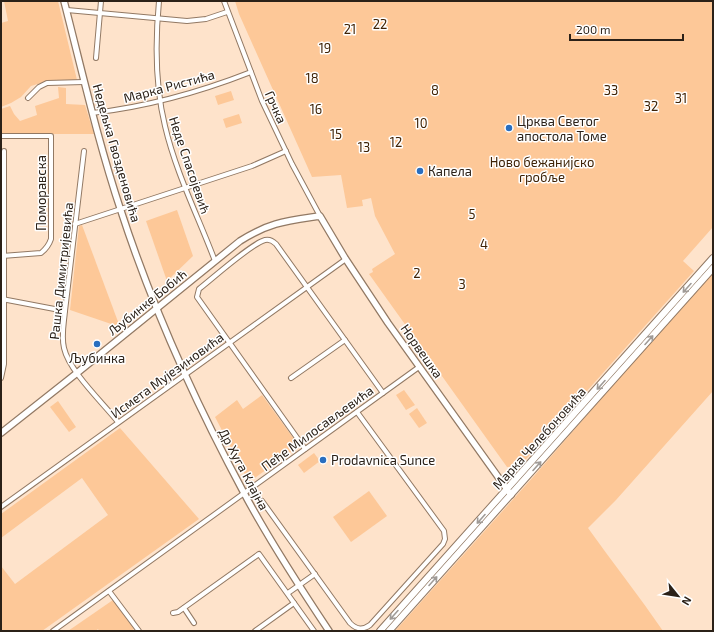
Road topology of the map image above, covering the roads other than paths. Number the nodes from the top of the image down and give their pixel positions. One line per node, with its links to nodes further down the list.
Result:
1 (64, 1): 5 (main road, Недељка Гвозденовића)
2 (101, 1): 7 (street)
3 (159, 1): 8 (street, Неде Спасојевић)
4 (224, 1): 6 (street, Грчка)
5 (66, 10): 7 (street); 11 (main road, Недељка Гвозденовића)
6 (227, 12): 8 (street); 10 (street, Грчка)
7 (100, 13): 8 (street); 9 (street)
8 (157, 18): 13 (street, Неде Спасојевић)
9 (96, 58)
10 (250, 72): 13 (street, Марка Ристића); 18 (street, Грчка)
11 (84, 82): 12 (street); 14 (main road, Недељка Гвозденовића)
12 (28, 98)
13 (160, 101): 14 (street, Марка Ристића); 19 (street, Неде Спасојевић)
14 (92, 113): 20 (main road, Недељка Гвозденовића)
15 (1, 136): 23 (street, Поморавска)
16 (4, 151): 23 (street)
17 (84, 151): 22 (street, Рашка Димитријевића)
18 (286, 151): 19 (street); 21 (street, Грчка)
19 (186, 188): 20 (street); 26 (street, Неде Спасојевић)
20 (121, 210): 22 (street); 30 (main road, Недељка Гвозденовића)
21 (320, 216): 25 (main road, Норвешка); 26 (main road, Љубинке Бобић)
22 (75, 224): 31 (street, Рашка Димитријевића)
23 (2, 256): 29 (street)
24 (713, 258): 35 (main road, Марка Челебоновића, one-way to 35)
25 (346, 259): 28 (street, Исмета Мујезиновића); 34 (main road, Норвешка)
26 (215, 261): 30 (main road, Љубинке Бобић)
27 (713, 268): 35 (main road, Марка Челебоновића, one-way to 27)
28 (307, 287): 32 (street); 33 (street, Исмета Мујезиновића); 33 (street)
29 (2, 299): 31 (street); 38 (street)
30 (157, 309): 36 (main road, Љубинке Бобић); 37 (main road, Др Хуга Клајна)
31 (65, 311): 36 (street, Рашка Димитријевића)
32 (345, 340): 39 (street); 40 (street)
33 (229, 343): 37 (street, Исмета Мујезиновића); 44 (street)
34 (419, 367): 40 (street, Пеђе Милосављевића); 45 (main road, Норвешка)
35 (621, 367): 45 (main road, Марка Челебоновића)
36 (77, 373): 42 (street, Рашка Димитријевића); 43 (main road, Љубинке Бобић)
37 (185, 374): 42 (street, Исмета Мујезиновића); 46 (main road, Др Хуга Клајна)
38 (1, 378)
39 (291, 378)
40 (383, 393): 41 (street, Пеђе Милосављевића)
41 (357, 412): 44 (street, Пеђе Милосављевића); 49 (street)
42 (118, 422): 48 (street, Исмета Мујезиновића)
43 (1, 433)
44 (305, 449): 46 (street, Пеђе Милосављевића)
45 (509, 492): 62 (main road, Марка Челебоновића, one-way to 62); 63 (main road, Марка Челебоновића, one-way to 45)
46 (244, 493): 50 (main road, Др Хуга Клајна); 51 (street, Пеђе Милосављевића)
47 (262, 501): 49 (street)
48 (1, 507)
49 (315, 574): 50 (street)
50 (299, 586): 52 (street); 61 (main road, Др Хуга Клајна)
51 (109, 590): 57 (street, Пеђе Милосављевића); 58 (street)
52 (288, 594): 53 (street); 54 (street)
53 (294, 603): 59 (street); 60 (street)
54 (184, 608): 55 (street); 56 (street)
55 (173, 612)
56 (194, 623)
57 (53, 631)
58 (138, 631)
59 (255, 631)
60 (314, 631)
61 (329, 631)
62 (380, 631)
63 (388, 631)

